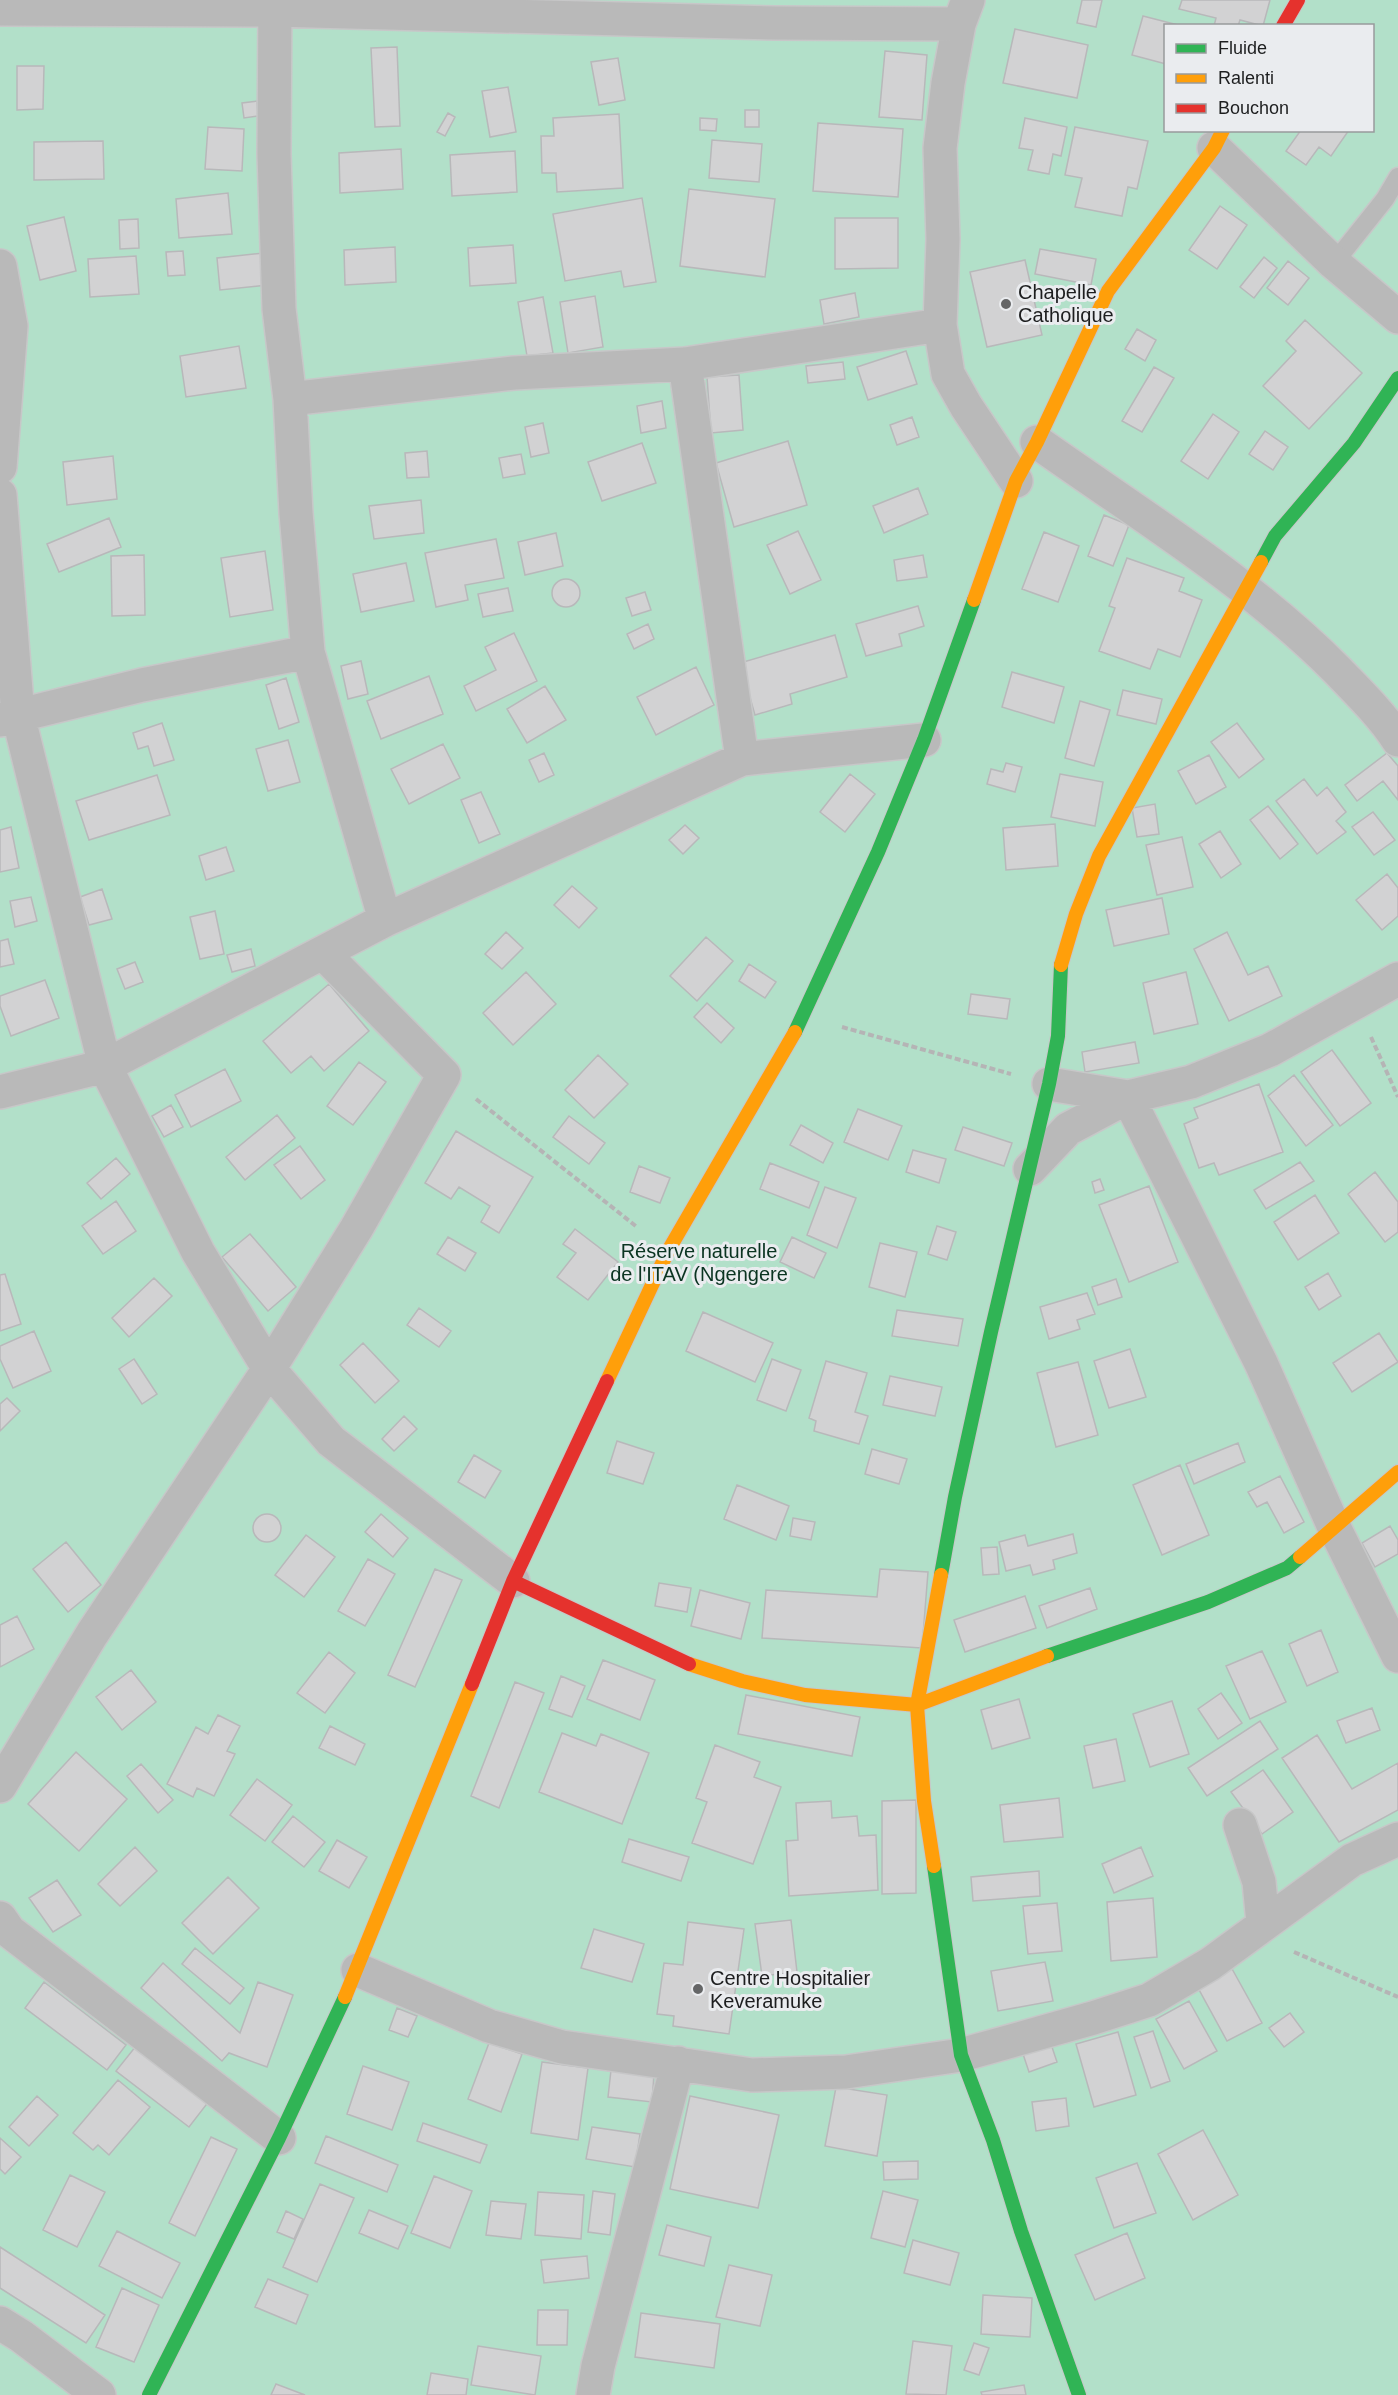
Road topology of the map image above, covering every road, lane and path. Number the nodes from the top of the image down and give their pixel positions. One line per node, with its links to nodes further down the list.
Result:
1 (1298, 0): 5 (street)
2 (275, 5): 3 (street); 4 (street); 14 (street)
3 (0, 9)
4 (963, 12): 11 (street)
5 (1284, 24)
6 (1219, 139): 8 (street); 15 (street)
7 (1398, 177): 8 (lane)
8 (1334, 263): 10 (street)
9 (0, 266): 16 (street)
10 (1398, 317)
11 (940, 325): 12 (street); 17 (street)
12 (685, 364): 14 (street); 24 (street)
13 (1398, 378): 19 (street)
14 (290, 399): 20 (street)
15 (1037, 442): 17 (street); 19 (street)
16 (0, 467)
17 (1016, 481): 22 (street)
18 (0, 495): 21 (street)
19 (1245, 588): 23 (street); 32 (street)
20 (308, 652): 21 (street); 25 (street)
21 (9, 717): 30 (street)
22 (924, 740): 24 (street); 29 (street)
23 (1398, 740)
24 (742, 759): 25 (street)
25 (385, 920): 26 (street)
26 (323, 953): 30 (street); 31 (street)
27 (1398, 979): 28 (street)
28 (1356, 1004): 34 (street); 35 (path)
29 (803, 1017): 32 (path); 37 (street)
30 (105, 1065): 33 (street); 38 (street)
31 (444, 1075): 37 (path); 38 (street)
32 (1049, 1084): 34 (street); 36 (street)
33 (0, 1092)
34 (1128, 1097): 36 (street); 40 (street)
35 (1398, 1097)
36 (1030, 1169): 43 (street)
37 (668, 1251): 41 (street)
38 (269, 1369): 41 (street); 44 (street)
39 (1398, 1472): 40 (street)
40 (1334, 1527): 42 (street); 43 (street)
41 (513, 1581): 43 (street); 49 (street)
42 (1398, 1656)
43 (917, 1705): 51 (street)
44 (0, 1786)
45 (1240, 1825): 48 (street)
46 (1398, 1839): 48 (street)
47 (0, 1918): 53 (street)
48 (1258, 1928): 50 (path); 51 (street)
49 (358, 1970): 52 (street); 53 (street)
50 (1398, 1997)
51 (961, 2055): 52 (street); 58 (street)
52 (678, 2063): 57 (street)
53 (279, 2138): 56 (street)
54 (0, 2323): 55 (street)
55 (99, 2395)
56 (149, 2395)
57 (593, 2395)
58 (1079, 2395)

